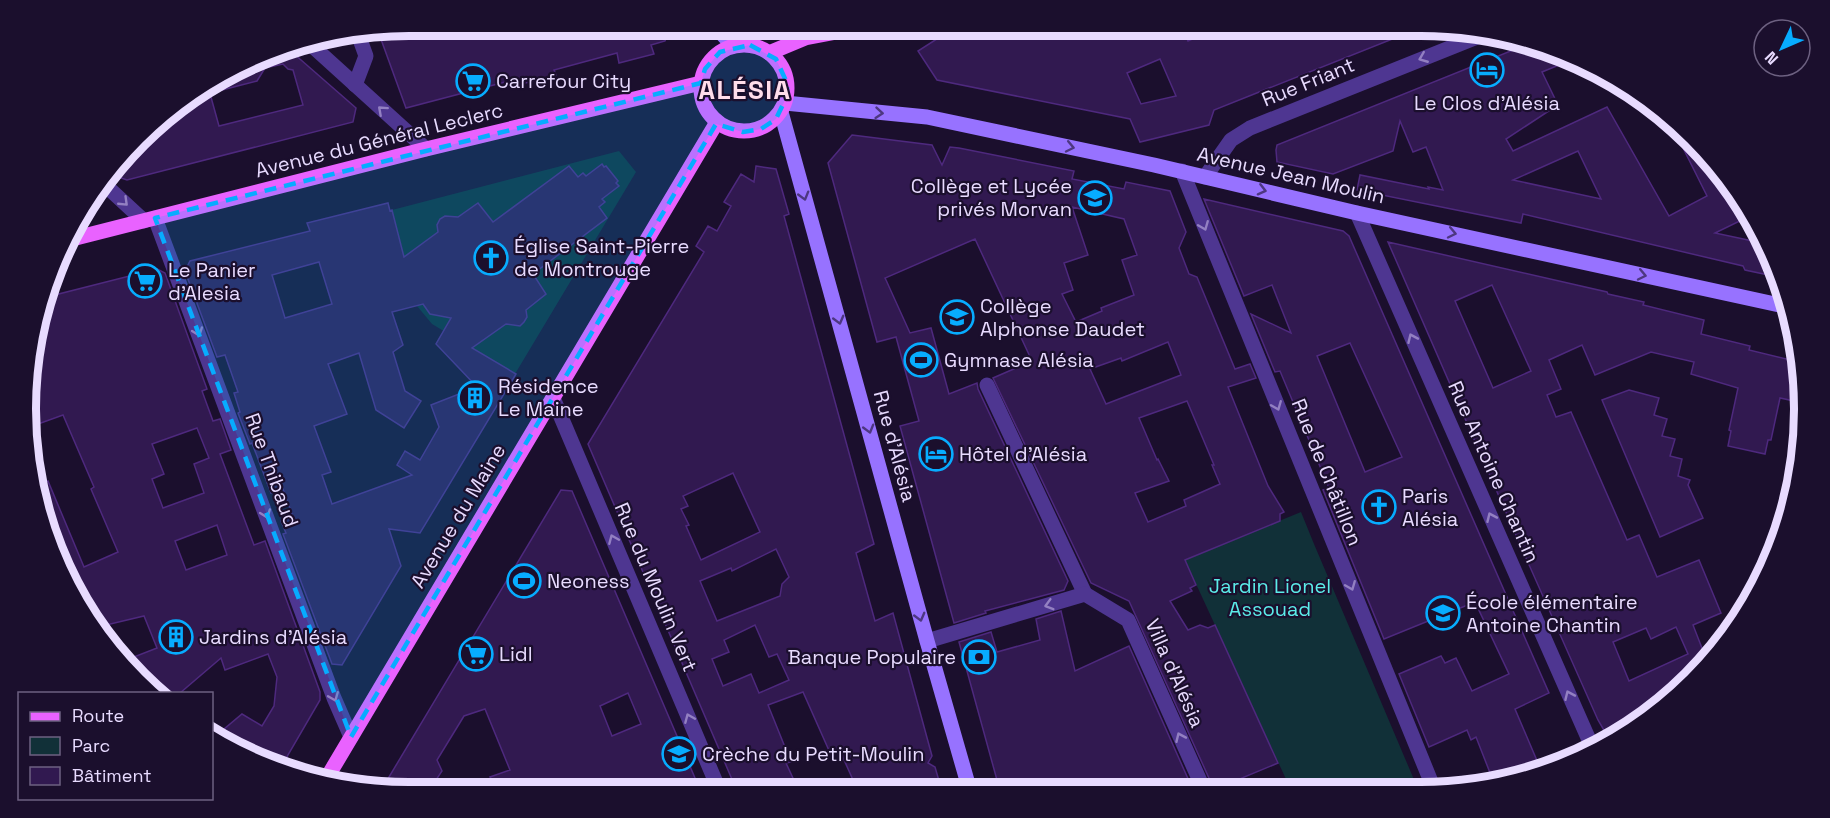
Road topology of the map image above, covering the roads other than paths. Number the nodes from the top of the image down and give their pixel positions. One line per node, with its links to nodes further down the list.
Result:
1 (724, 36): 5 (main road)
2 (816, 36): 7 (main road)
3 (360, 39): 9 (street)
4 (1472, 39): 14 (street, Rue Friant, one-way to 14)
5 (733, 46): 7 (main road); 8 (main road)
6 (315, 48): 9 (street)
7 (769, 53): 10 (main road)
8 (701, 83): 11 (main road); 12 (main road, Avenue du Général Leclerc)
9 (356, 86): 12 (street, one-way to 9)
10 (783, 107): 11 (main road); 13 (main road, Avenue Jean Moulin, one-way to 13); 23 (main road, Rue d'Alésia, one-way to 23)
11 (717, 122): 21 (main road, Avenue du Maine)
12 (426, 149): 17 (main road, Avenue du Général Leclerc)
13 (1182, 171): 14 (main road, Avenue Jean Moulin); 30 (street, Rue de Châtillon, one-way to 30)
14 (1205, 177): 16 (main road, Avenue Jean Moulin, one-way to 16)
15 (109, 188): 17 (street, one-way to 17)
16 (1357, 213): 19 (main road, Avenue Jean Moulin, one-way to 19); 25 (street, Rue Antoine Chantin, one-way to 16)
17 (149, 219): 18 (main road, Avenue du Général Leclerc); 24 (street, Rue Thibaud, one-way to 24)
18 (78, 238)
19 (1779, 305)
20 (987, 385): 22 (street)
21 (553, 398): 24 (main road, Avenue du Maine); 27 (street, Rue du Moulin Vert, one-way to 21)
22 (1085, 594): 23 (street, one-way to 23); 29 (street, Villa d'Alésia, one-way to 22)
23 (927, 641): 28 (main road, Rue d'Alésia)
24 (351, 737): 26 (main road, Avenue du Maine)
25 (1590, 742)
26 (330, 773)
27 (716, 782)
28 (967, 782)
29 (1200, 782)
30 (1431, 782)

